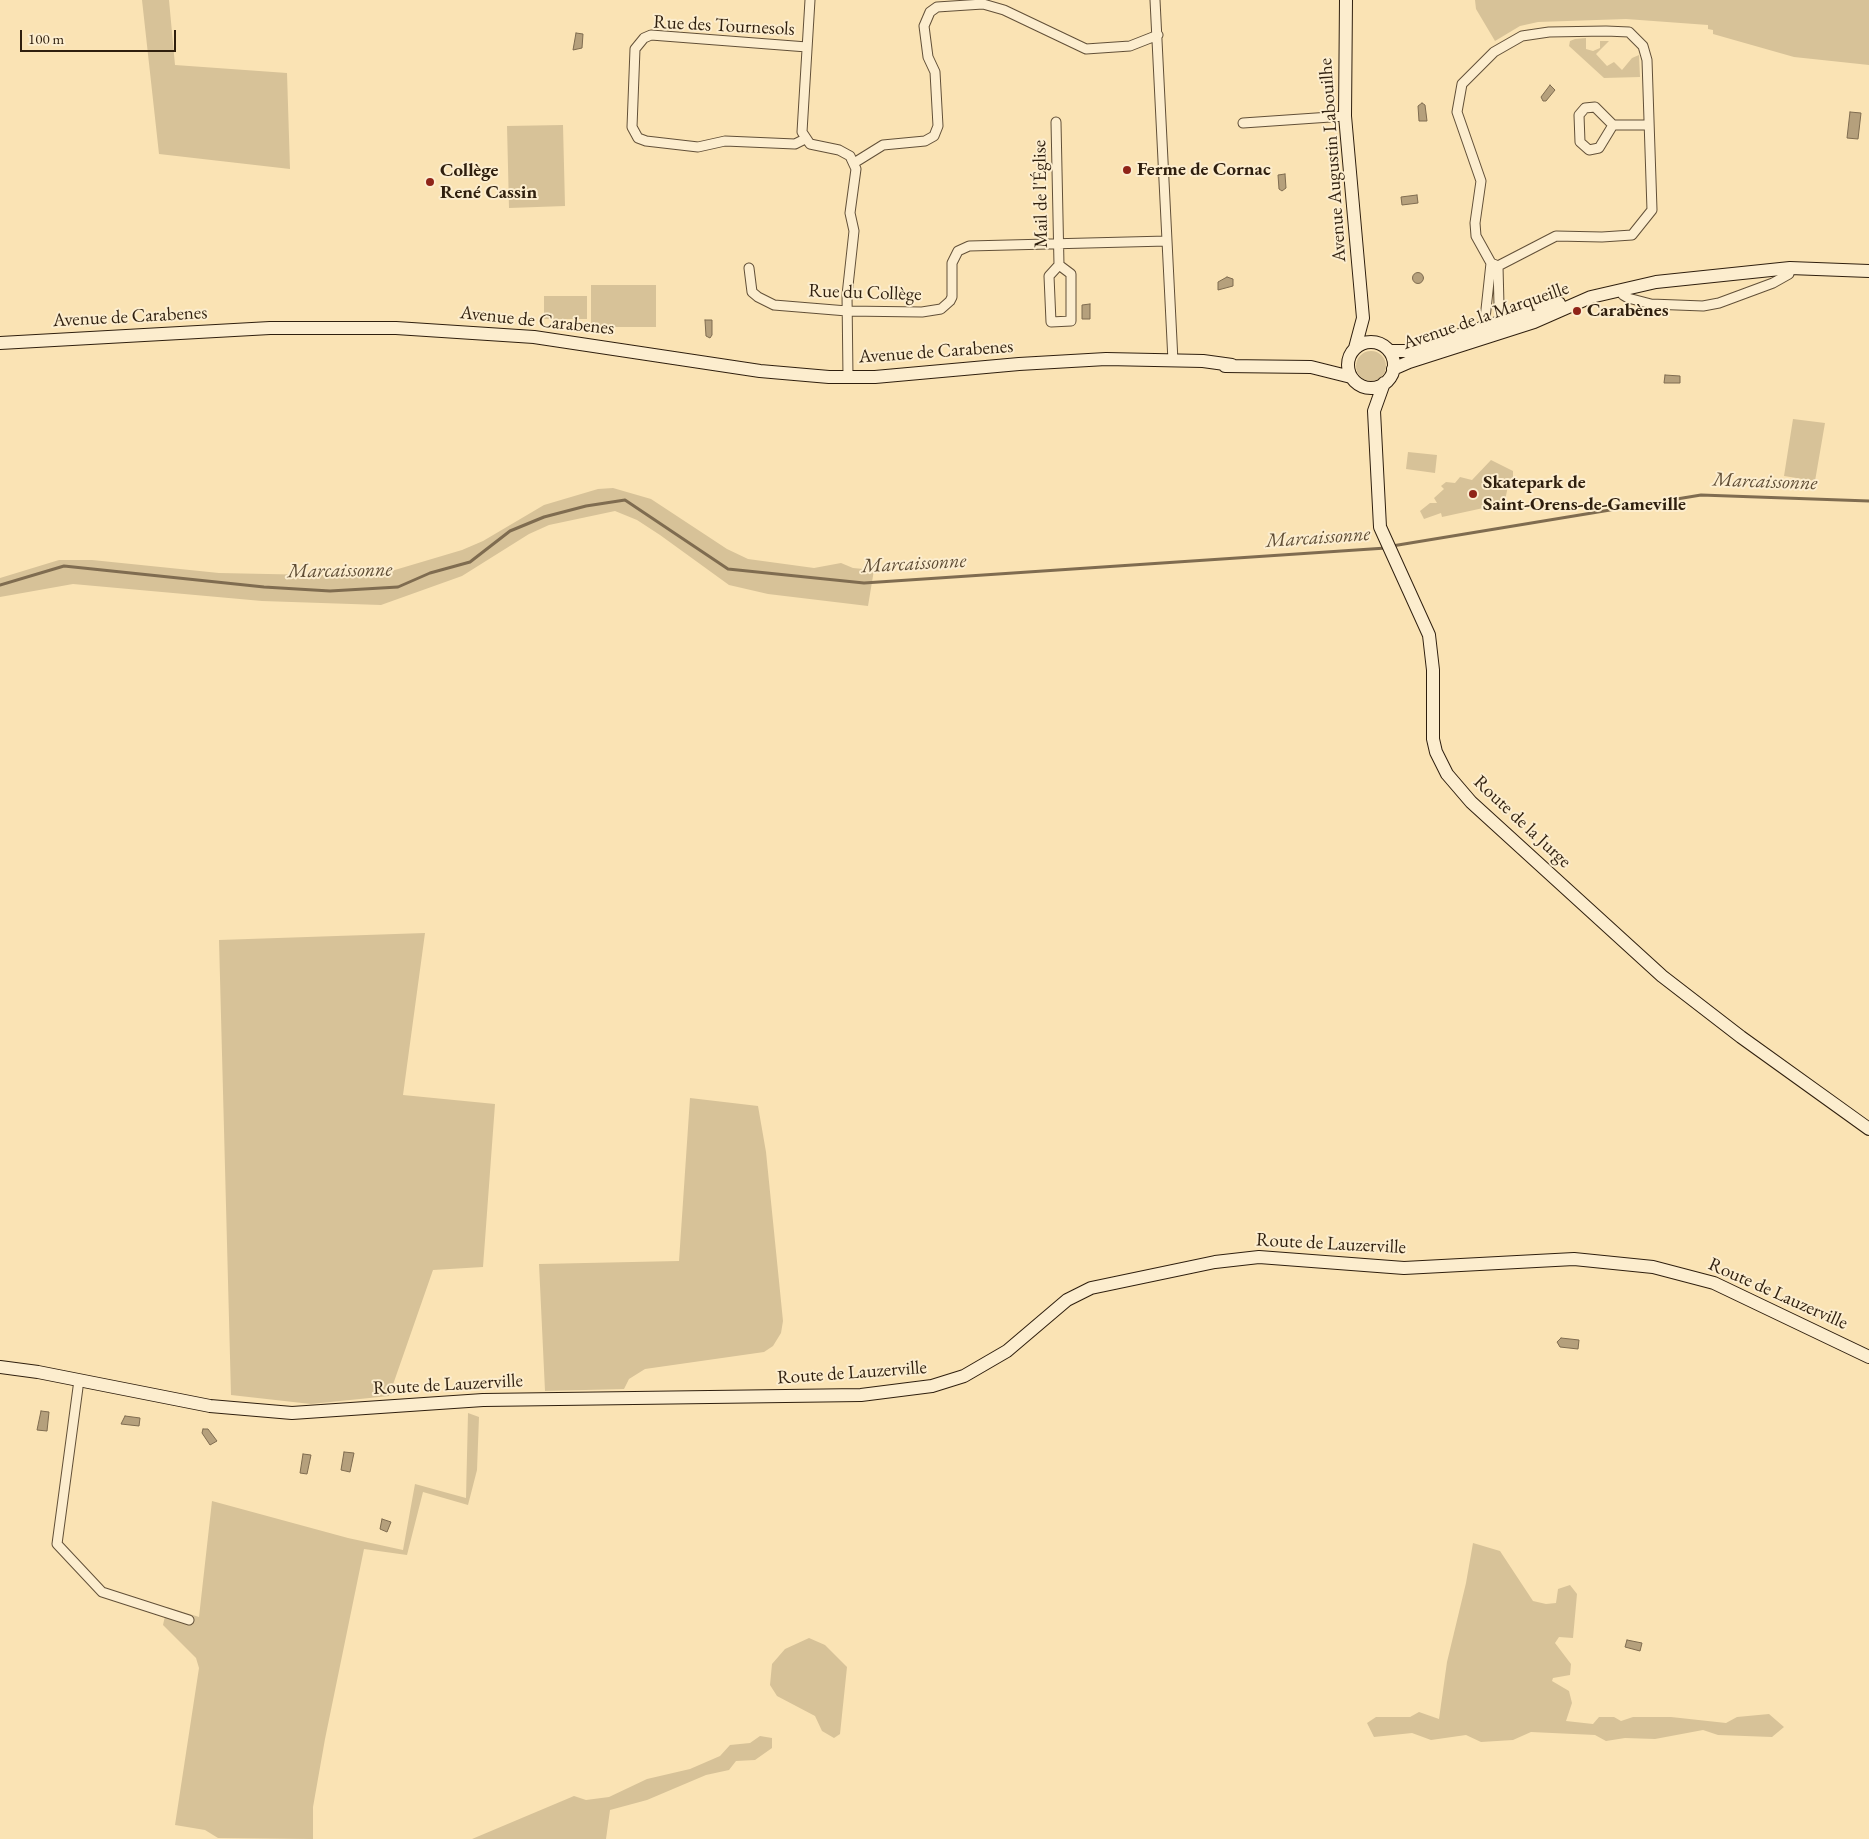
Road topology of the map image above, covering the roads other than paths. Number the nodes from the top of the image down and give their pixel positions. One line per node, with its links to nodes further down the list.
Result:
1 (810, 0): 5 (street)
2 (1156, 0): 4 (street)
3 (1346, 0): 6 (street, Avenue Augustin Labouilhe)
4 (1158, 35): 12 (street); 13 (street)
5 (807, 47): 11 (street); 11 (street, Rue des Tournesols)
6 (1345, 116): 8 (street); 22 (street, Avenue Augustin Labouilhe)
7 (1056, 122): 14 (street, Mail de l'Église)
8 (1243, 123)
9 (1648, 125): 10 (street); 15 (street); 15 (street)
10 (1613, 126): 10 (street)
11 (805, 139): 12 (street)
12 (854, 163): 21 (street)
13 (1167, 241): 14 (street, Rue du Collège); 28 (street)
14 (1058, 242): 16 (street, Mail de l'Église); 21 (street, Rue du Collège)
15 (1495, 264): 23 (street); 24 (street)
16 (1059, 265): 16 (street, Mail de l'Église)
17 (749, 268): 21 (street, Rue du Collège)
18 (1790, 268): 19 (street, Avenue de la Marqueille); 20 (street, Avenue de la Marqueille); 20 (street)
19 (1869, 271)
20 (1621, 290): 23 (street, Avenue de la Marqueille)
21 (847, 311): 33 (street)
22 (1363, 318): 26 (street, Avenue Augustin Labouilhe); 27 (street, Avenue Augustin Labouilhe)
23 (1502, 326): 24 (street, Avenue de la Marqueille); 32 (street, Avenue de la Marqueille)
24 (1484, 328): 26 (street, Avenue de la Marqueille)
25 (0, 343): 33 (street, Avenue de Carabenes)
26 (1384, 347): 27 (street); 32 (street)
27 (1353, 351): 31 (street, Avenue de Carabenes); 34 (street)
28 (1173, 361): 29 (street, Avenue de Carabenes); 30 (street, Avenue de Carabenes)
29 (1068, 362): 30 (street, Avenue de Carabenes); 33 (street, Avenue de Carabenes)
30 (1232, 365): 31 (street, Avenue de Carabenes)
31 (1311, 367): 34 (street, Avenue de Carabenes)
32 (1393, 369): 35 (street)
33 (848, 377)
34 (1356, 381): 35 (street); 36 (street, Route de la Jurge)
35 (1384, 383): 36 (street, Route de la Jurge)
36 (1374, 410): 37 (street, Route de la Jurge)
37 (1869, 1130)
38 (1869, 1357): 40 (street, Route de Lauzerville)
39 (0, 1367): 40 (street, Route de Lauzerville)
40 (79, 1380): 41 (street)
41 (189, 1620)

